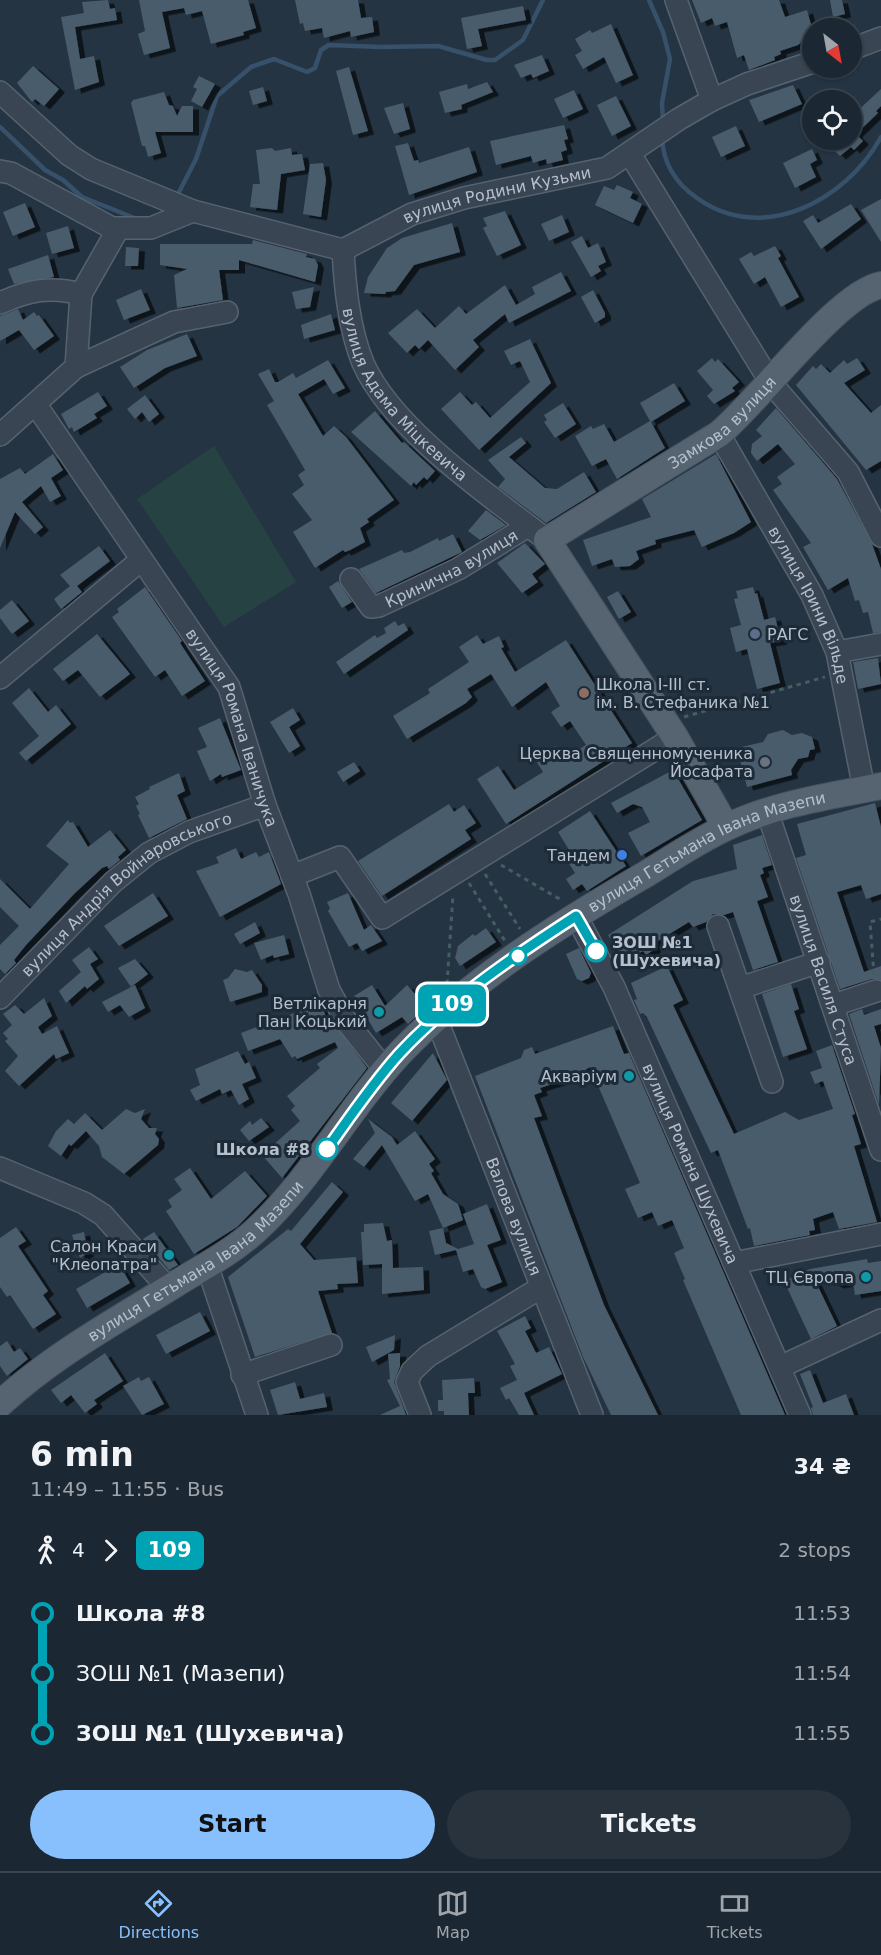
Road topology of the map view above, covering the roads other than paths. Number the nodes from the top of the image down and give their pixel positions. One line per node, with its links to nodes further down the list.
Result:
1 (676, 0): 6 (street)
2 (881, 38): 3 (street)
3 (862, 46)
4 (802, 66): 6 (street, вулиця Родини Кузьми)
5 (0, 92): 9 (street)
6 (712, 100): 7 (street, вулиця Родини Кузьми)
7 (630, 154): 11 (street, вулиця Родини Кузьми); 17 (street)
8 (0, 171): 10 (street)
9 (193, 211): 10 (street); 11 (street)
10 (118, 229): 13 (street)
11 (343, 250): 21 (street, вулиця Адама Міцкевича)
12 (881, 285): 17 (main road, Замкова вулиця)
13 (81, 294): 14 (street); 16 (street)
14 (0, 303)
15 (227, 312): 16 (street)
16 (76, 367): 18 (street)
17 (771, 383): 19 (main road, Замкова вулиця); 22 (street)
18 (36, 405): 20 (street); 23 (street, вулиця Романа Іваничука)
19 (719, 434): 21 (main road, Замкова вулиця); 26 (street, вулиця Ірини Вільде)
20 (0, 435)
21 (538, 533): 24 (street, Кринична вулиця); 28 (main road, вулиця Адама Міцкевича)
22 (881, 536)
23 (141, 560): 27 (street); 30 (street, вулиця Романа Іваничука)
24 (351, 579)
25 (881, 644): 26 (street)
26 (837, 652): 29 (street, вулиця Ірини Вільде)
27 (0, 678)
28 (670, 730): 32 (main road, вулиця Адама Міцкевича); 33 (street)
29 (872, 787): 31 (main road, вулиця Гетьмана Івана Мазепи)
30 (265, 805): 33 (street, вулиця Романа Іваничука); 39 (street, вулиця Андрія Войнаровського)
31 (767, 812): 32 (main road, вулиця Гетьмана Івана Мазепи); 36 (street, вулиця Василя Стуса)
32 (726, 827): 34 (main road, вулиця Гетьмана Івана Мазепи)
33 (292, 876): 42 (street, вулиця Романа Іваничука)
34 (572, 910): 41 (main road, вулиця Гетьмана Івана Мазепи); 47 (street, вулиця Романа Шухевича)
35 (718, 926): 37 (street)
36 (819, 962): 37 (street); 40 (street, вулиця Василя Стуса)
37 (740, 988): 43 (street)
38 (876, 991): 40 (street)
39 (0, 998)
40 (834, 1005): 44 (street, вулиця Василя Стуса)
41 (436, 1018): 42 (main road, вулиця Гетьмана Івана Мазепи); 50 (street, Валова вулиця)
42 (385, 1070): 48 (main road, вулиця Гетьмана Івана Мазепи)
43 (772, 1082)
44 (881, 1150)
45 (0, 1168): 49 (street)
46 (881, 1234): 47 (street)
47 (734, 1263): 53 (street, вулиця Романа Шухевича)
48 (207, 1265): 49 (main road, вулиця Гетьмана Івана Мазепи); 54 (street)
49 (168, 1288): 55 (main road, вулиця Гетьмана Івана Мазепи)
50 (540, 1288): 57 (street); 58 (street, Валова вулиця)
51 (881, 1320): 53 (street)
52 (331, 1345): 54 (street)
53 (780, 1367): 59 (street, вулиця Романа Шухевича)
54 (242, 1375): 56 (street)
55 (0, 1404)
56 (257, 1415)
57 (420, 1415)
58 (592, 1415)
59 (800, 1415)

